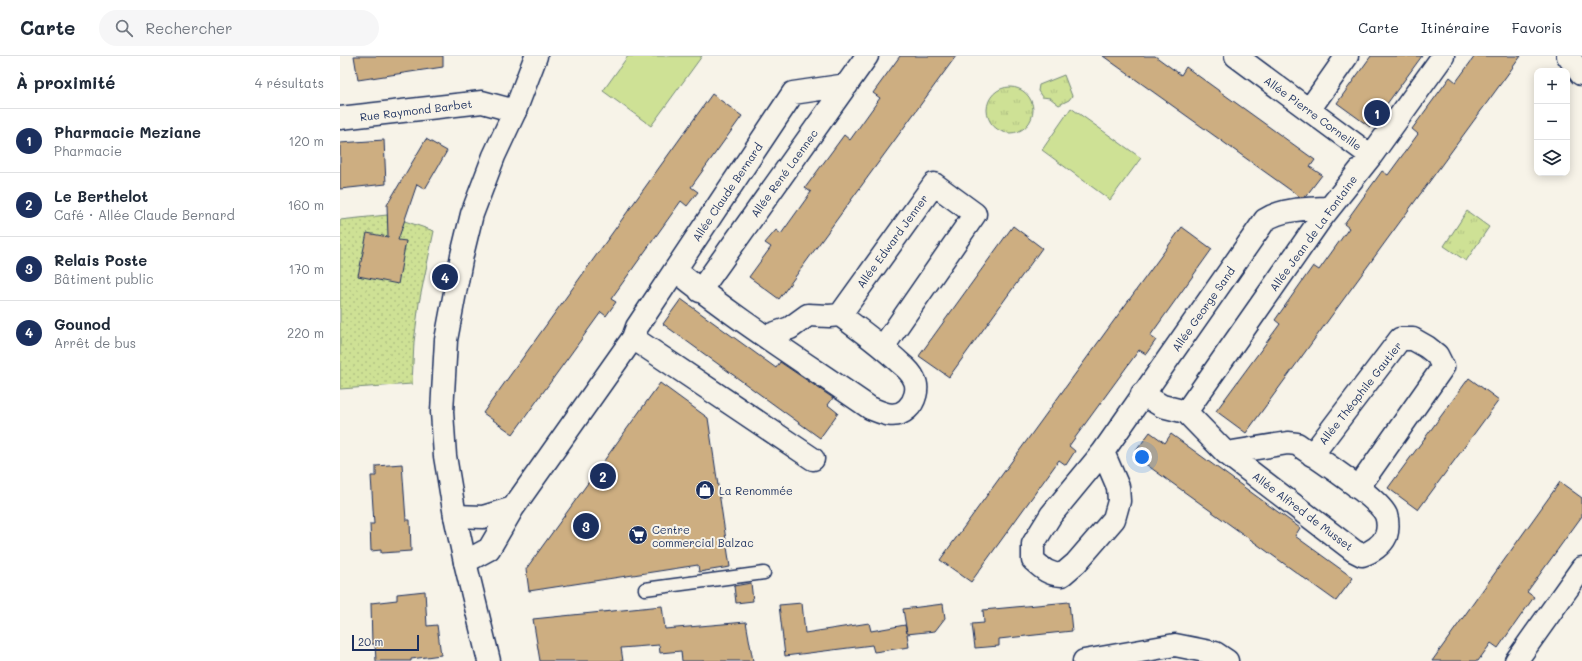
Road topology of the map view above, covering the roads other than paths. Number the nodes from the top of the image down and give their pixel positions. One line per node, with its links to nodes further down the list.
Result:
1 (536, 56): 10 (street)
2 (550, 56): 10 (street)
3 (867, 56): 9 (street, Allée René Laennec)
4 (1236, 56): 11 (street, Allée Pierre Corneille)
5 (1347, 56): 11 (street)
6 (1443, 56): 14 (street, Allée Jean de La Fontaine)
7 (1568, 56): 8 (street)
8 (1582, 74)
9 (847, 85): 16 (street, Allée Claude Bernard); 17 (street, Allée René Laennec)
10 (524, 87): 12 (street)
11 (1310, 110): 14 (street, Allée Pierre Corneille)
12 (515, 111): 13 (street, Rue Raymond Barbet); 30 (street)
13 (340, 118)
14 (1371, 156): 15 (street, Allée Jean de La Fontaine)
15 (1329, 208): 22 (street, Allée George Sand); 23 (street, Allée Jean de La Fontaine)
16 (674, 270): 17 (street); 20 (street, Allée Claude Bernard)
17 (700, 291): 19 (street)
18 (840, 315): 19 (street); 21 (street); 21 (street, Allée Edward Jenner)
19 (766, 336): 21 (street)
20 (633, 338): 27 (street); 29 (street, Allée Claude Bernard)
21 (883, 347)
22 (1142, 394): 23 (street); 24 (street, Allée George Sand)
23 (1186, 412): 25 (street, Allée Alfred de Musset)
24 (1103, 452): 24 (street, Allée George Sand)
25 (1226, 453): 26 (street, Allée Alfred de Musset); 28 (street, Allée Alfred de Musset)
26 (1312, 455): 28 (street, Allée Alfred de Musset); 28 (street, Allée Théophile Gautier)
27 (812, 459)
28 (1358, 488)
29 (513, 508): 30 (street); 31 (street, Allée Claude Bernard)
30 (455, 516): 31 (street)
31 (465, 562): 35 (street)
32 (1582, 568): 38 (street)
33 (764, 573): 34 (lane)
34 (645, 589)
35 (489, 661)
36 (1084, 661): 37 (street)
37 (1228, 661)
38 (1516, 661)

